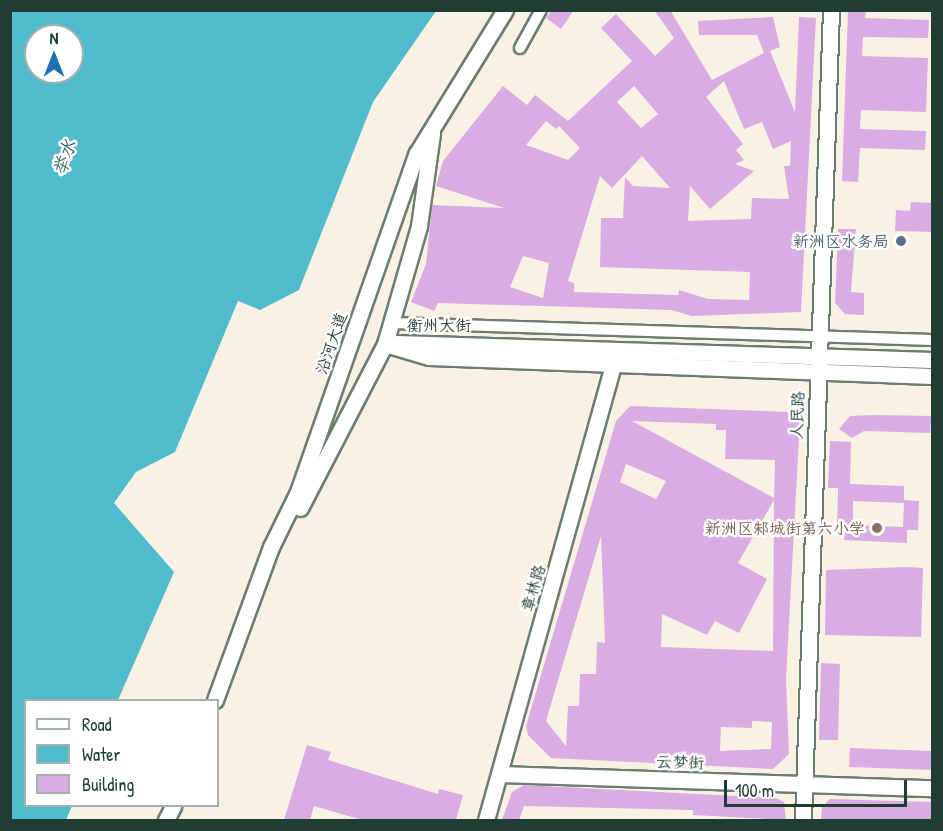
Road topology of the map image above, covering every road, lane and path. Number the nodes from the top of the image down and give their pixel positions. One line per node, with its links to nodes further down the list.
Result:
1 (506, 10): 5 (main road, 沿河大道)
2 (541, 10): 4 (street)
3 (831, 10): 7 (main road, 人民路)
4 (520, 48)
5 (433, 127): 6 (main road); 14 (main road, 沿河大道)
6 (392, 323): 7 (street); 9 (main road)
7 (817, 336): 8 (street); 12 (main road, 人民路)
8 (933, 340)
9 (386, 344): 11 (main road, 衡州大街); 12 (main road, 衡州大街); 14 (main road)
10 (933, 360): 12 (main road, 衡州大街)
11 (613, 364): 12 (main road, 衡州大街); 16 (main road, 章林路)
12 (816, 364): 13 (main road, 衡州大街); 17 (main road, 人民路)
13 (933, 376)
14 (281, 527): 15 (main road, 沿河大道)
15 (215, 699)
16 (499, 774): 17 (main road, 云梦街); 19 (main road, 章林路)
17 (804, 784): 18 (main road, 云梦街); 20 (main road, 人民路)
18 (933, 788)
19 (486, 820)
20 (803, 820)

